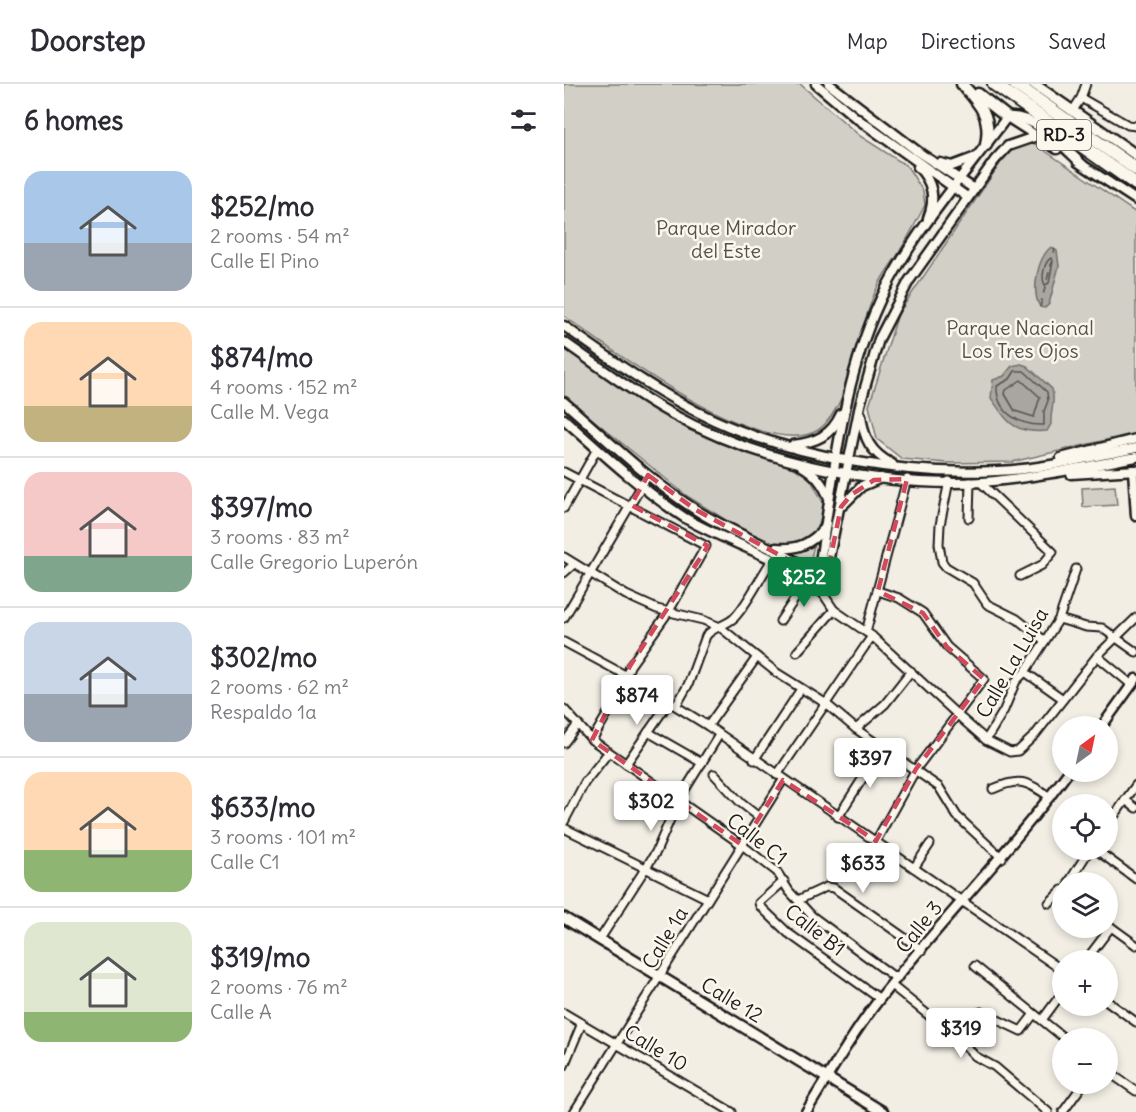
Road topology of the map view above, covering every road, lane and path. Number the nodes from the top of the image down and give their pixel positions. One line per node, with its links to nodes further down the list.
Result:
1 (816, 84): 17 (street)
2 (829, 84): 14 (street)
3 (964, 84): 10 (main road); 13 (main road)
4 (994, 84): 21 (highway, RD-3)
5 (1016, 84): 7 (highway, RD-3)
6 (1086, 84): 8 (street)
7 (1032, 90): 9 (main road); 19 (highway, RD-3)
8 (1081, 98): 9 (street); 11 (street)
9 (1072, 112): 15 (main road)
10 (1007, 117): 12 (street); 13 (street); 18 (street)
11 (1136, 126)
12 (1037, 136): 18 (street); 23 (street)
13 (986, 145): 16 (street)
14 (921, 154): 16 (street); 20 (street)
15 (1136, 154)
16 (978, 155): 20 (street)
17 (908, 156): 22 (street); 26 (street)
18 (1083, 165): 25 (street)
19 (1136, 169)
20 (960, 179): 22 (street); 23 (street)
21 (1136, 184)
22 (954, 188): 24 (street); 26 (street)
23 (973, 188): 24 (street)
24 (967, 197): 31 (street)
25 (1136, 200)
26 (924, 230): 30 (street)
27 (564, 326): 34 (street)
28 (564, 342): 40 (street)
29 (564, 402): 47 (street)
30 (845, 405): 34 (street); 37 (street)
31 (860, 405): 39 (street); 41 (street)
32 (564, 419): 36 (street)
33 (1136, 439): 42 (street)
34 (787, 446): 37 (street)
35 (1136, 448): 42 (street)
36 (597, 449): 52 (street); 55 (street)
37 (837, 456): 39 (street); 44 (street)
38 (1136, 457): 48 (street)
39 (850, 459): 41 (street); 45 (street)
40 (794, 461): 44 (street); 56 (street)
41 (897, 467): 42 (street)
42 (1022, 469)
43 (1135, 469): 48 (street); 60 (street)
44 (834, 470): 45 (street); 56 (street)
45 (848, 471): 49 (street); 58 (street)
46 (564, 472): 52 (street)
47 (648, 475): 55 (street); 63 (street)
48 (1031, 476): 54 (street)
49 (884, 477): 50 (street); 58 (street)
50 (907, 479): 51 (street); 75 (street, Calle 1a)
51 (949, 481): 53 (street); 85 (street)
52 (579, 482): 57 (street); 59 (street)
53 (970, 482): 54 (street); 61 (street)
54 (980, 482): 71 (street)
55 (642, 486): 57 (street); 65 (street)
56 (830, 500): 62 (street)
57 (631, 506): 69 (street); 77 (street)
58 (841, 507): 73 (street)
59 (564, 508)
60 (1136, 516)
61 (969, 518)
62 (826, 528): 63 (street); 70 (street)
63 (772, 547): 70 (street)
64 (564, 557): 66 (street)
65 (772, 560): 72 (street); 82 (street)
66 (574, 564): 68 (street); 69 (street)
67 (1076, 569): 80 (street, Calle La Luisa)
68 (564, 573)
69 (591, 575): 77 (street); 78 (street)
70 (818, 575): 73 (street); 74 (street)
71 (1020, 576)
72 (807, 581): 74 (street); 81 (street)
73 (826, 582): 74 (street)
74 (819, 589): 76 (street)
75 (878, 591): 83 (street, Calle 1a); 101 (street)
76 (834, 610): 83 (street); 87 (street)
77 (669, 611): 82 (street); 93 (street)
78 (564, 618)
79 (1136, 618): 84 (street)
80 (1059, 620): 84 (street); 85 (street, Calle La Luisa)
81 (780, 621)
82 (720, 627): 90 (street); 99 (street)
83 (869, 634): 91 (street); 98 (street, Calle 1a)
84 (1115, 637): 88 (street); 89 (street)
85 (1045, 641): 92 (street, Calle La Luisa)
86 (564, 642): 93 (street)
87 (797, 652)
88 (1136, 652)
89 (1097, 656): 94 (street); 96 (street)
90 (757, 657): 95 (street); 104 (street)
91 (911, 671): 101 (street); 105 (street)
92 (1025, 672): 96 (street); 109 (street, Calle La Luisa)
93 (627, 676): 97 (street); 108 (street)
94 (1134, 682): 102 (street)
95 (801, 689): 98 (street); 113 (street)
96 (1063, 699): 109 (street)
97 (669, 702): 99 (street); 106 (street)
98 (825, 703): 105 (street); 118 (street, Calle 1a)
99 (676, 706): 104 (street)
100 (564, 709): 103 (street, Calle C1)
101 (958, 716): 109 (street); 116 (street)
102 (1109, 716)
103 (578, 724): 108 (street, Calle C1); 110 (street)
104 (708, 726): 107 (street)
105 (856, 729): 111 (street)
106 (648, 732): 114 (street); 115 (street)
107 (719, 735): 113 (street); 115 (street)
108 (592, 740): 112 (street, Calle C1)
109 (986, 740)
110 (564, 743)
111 (882, 748): 116 (street); 128 (street)
112 (608, 753): 114 (street, Calle C1); 129 (street)
113 (754, 760): 118 (street)
114 (626, 764): 124 (street, Calle C1)
115 (702, 764): 124 (street)
116 (916, 769): 131 (street); 134 (street)
117 (714, 774): 127 (street)
118 (780, 778): 127 (street, Calle 1a); 128 (street)
119 (1061, 782): 122 (street, Calle 3)
120 (1136, 785): 123 (street)
121 (993, 789): 122 (street)
122 (1050, 797): 134 (street, Calle 3)
123 (1125, 800): 125 (street); 126 (street)
124 (678, 801): 133 (street, Calle C1); 136 (street)
125 (1136, 808)
126 (1118, 810)
127 (759, 817): 133 (street, Calle 1a)
128 (838, 817): 131 (street)
129 (564, 822)
130 (564, 828): 136 (street)
131 (876, 841): 137 (street)
132 (930, 844): 137 (street)
133 (742, 845): 139 (street, Calle C1); 140 (street, Calle 1a)
134 (1002, 858): 143 (street, Calle 3)
135 (1109, 860): 138 (street)
136 (646, 868): 140 (street); 147 (street)
137 (914, 868): 143 (street)
138 (1136, 879)
139 (784, 881): 141 (street, Calle C1); 154 (street, Calle B1)
140 (708, 899): 152 (street, Calle 1a)
141 (798, 900): 149 (street); 153 (street, Calle C1)
142 (1052, 900): 144 (street)
143 (961, 901): 149 (street, Calle 3); 150 (street)
144 (1049, 903)
145 (564, 918): 147 (main road, Calle 12)
146 (1118, 932): 148 (street)
147 (600, 939): 152 (main road, Calle 12)
148 (1136, 945)
149 (922, 950): 153 (street, Calle 3)
150 (1052, 963)
151 (975, 966): 159 (street)
152 (661, 978): 164 (street, Calle 1a); 166 (main road, Calle 12)
153 (894, 982): 154 (street, Calle 3); 174 (street, Calle C1)
154 (880, 999): 166 (street, Calle 3)
155 (1052, 1006): 160 (street)
156 (1118, 1009): 161 (street)
157 (981, 1012): 159 (street)
158 (564, 1013): 162 (street, Calle 10)
159 (1034, 1014): 160 (street)
160 (1042, 1020): 163 (street)
161 (1136, 1022)
162 (582, 1023): 164 (street, Calle 10); 165 (street)
163 (1052, 1028)
164 (616, 1043): 170 (street, Calle 1a); 171 (street, Calle 10)
165 (564, 1066)
166 (826, 1079): 172 (street, Calle 3); 173 (main road, Calle 12)
167 (1118, 1079): 168 (street)
168 (1136, 1091)
169 (1076, 1094): 175 (street)
170 (574, 1112)
171 (732, 1112)
172 (806, 1112)
173 (883, 1112)
174 (1048, 1112)
175 (1063, 1112)

